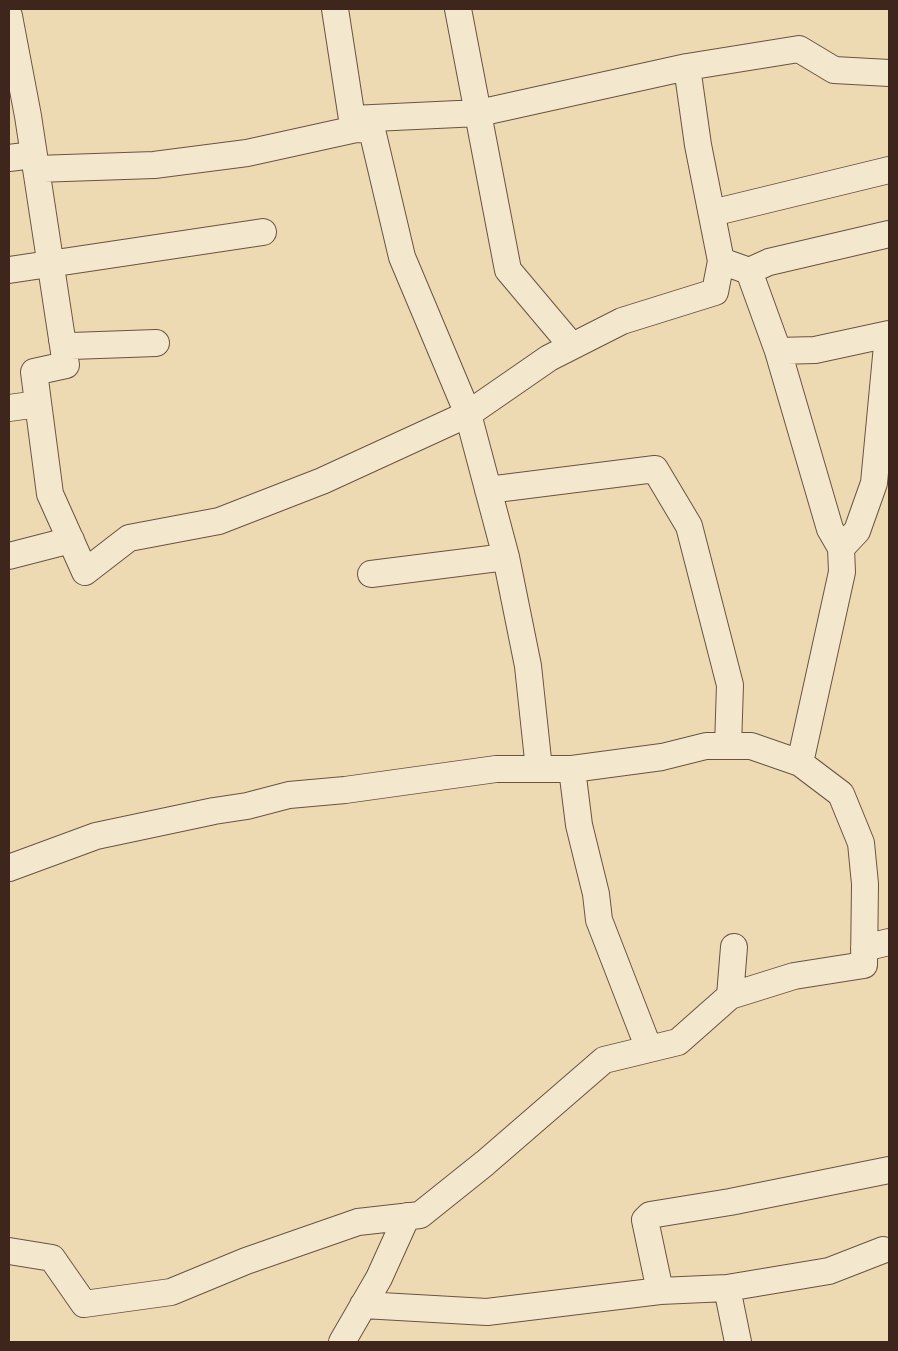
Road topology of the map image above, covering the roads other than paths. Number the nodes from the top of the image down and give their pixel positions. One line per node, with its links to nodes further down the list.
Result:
1 (335, 9): 8 (street)
2 (458, 9): 7 (street)
3 (9, 16): 4 (street)
4 (12, 48): 9 (street)
5 (687, 67): 6 (street); 7 (street); 11 (street)
6 (889, 74)
7 (479, 113): 8 (street); 21 (street)
8 (354, 124): 9 (street); 25 (street)
9 (26, 160): 15 (street)
10 (889, 170): 11 (street)
11 (712, 213): 14 (street)
12 (263, 232): 15 (street)
13 (889, 234): 17 (street)
14 (722, 261): 17 (street); 21 (street)
15 (50, 263): 16 (street); 19 (street)
16 (9, 270)
17 (749, 271): 22 (street)
18 (889, 334): 22 (street); 28 (street)
19 (62, 340): 20 (street); 23 (street)
20 (156, 343)
21 (572, 346): 25 (street)
22 (778, 351): 28 (street)
23 (38, 404): 24 (street); 27 (street)
24 (9, 408)
25 (468, 414): 26 (street); 27 (street)
26 (488, 490): 30 (street); 32 (street)
27 (71, 540): 29 (street)
28 (841, 548): 33 (street)
29 (9, 556)
30 (506, 557): 31 (street); 34 (street)
31 (371, 574)
32 (728, 746): 33 (street); 35 (street)
33 (800, 764): 39 (street)
34 (539, 769): 35 (street); 36 (street)
35 (572, 769): 41 (street)
36 (9, 868)
37 (889, 942): 39 (street)
38 (734, 947): 40 (street)
39 (864, 948): 40 (street)
40 (730, 996): 41 (street)
41 (649, 1049): 43 (street)
42 (889, 1170): 47 (street)
43 (407, 1216): 45 (street); 48 (street)
44 (882, 1250): 46 (street)
45 (9, 1251)
46 (727, 1288): 47 (street); 50 (street)
47 (660, 1291): 48 (street)
48 (363, 1305): 49 (street)
49 (342, 1342)
50 (738, 1342)

